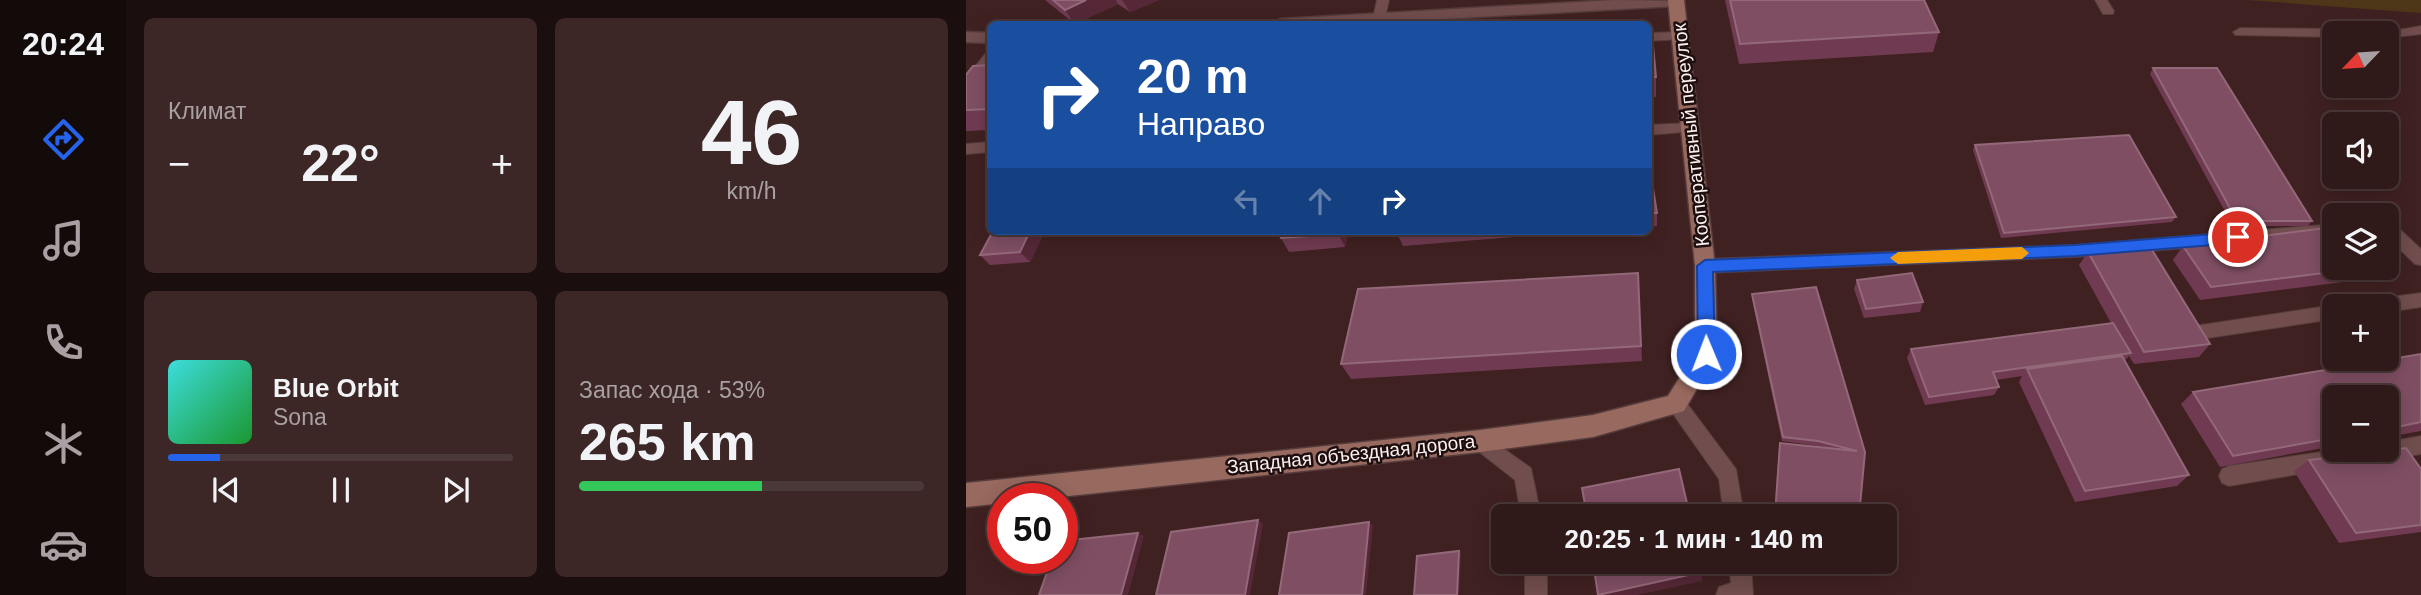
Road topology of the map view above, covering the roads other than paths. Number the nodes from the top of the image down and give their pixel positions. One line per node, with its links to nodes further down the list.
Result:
1 (1384, 0): 3 (lane)
2 (1676, 0): 3 (street); 9 (main road, Кооперативный переулок)
3 (1379, 18): 4 (street)
4 (1330, 21)
5 (2421, 30): 8 (lane)
6 (2239, 32): 7 (lane)
7 (2322, 33)
8 (2399, 33)
9 (1679, 36): 11 (lane); 16 (main road, Кооперативный переулок)
10 (966, 37): 12 (street)
11 (1652, 37)
12 (987, 38)
13 (987, 61): 15 (lane)
14 (987, 77): 15 (lane)
15 (970, 83)
16 (1690, 128): 17 (lane); 23 (main road, Кооперативный переулок)
17 (1652, 130)
18 (987, 148): 19 (lane)
19 (966, 149)
20 (2322, 231): 23 (lane)
21 (2399, 238): 22 (lane)
22 (2421, 259)
23 (1705, 266): 28 (main road, Кооперативный переулок)
24 (2421, 300): 25 (lane)
25 (2399, 303)
26 (2322, 314): 27 (lane)
27 (2194, 333)
28 (1676, 404): 29 (main road, Западная объездная дорога); 34 (lane)
29 (1480, 440): 32 (main road, Западная объездная дорога); 33 (lane)
30 (2421, 445): 31 (lane)
31 (2229, 476)
32 (966, 495)
33 (1529, 504)
34 (1732, 504)
35 (1536, 574): 37 (lane)
36 (1741, 574): 38 (lane)
37 (1536, 595)
38 (1727, 595)

